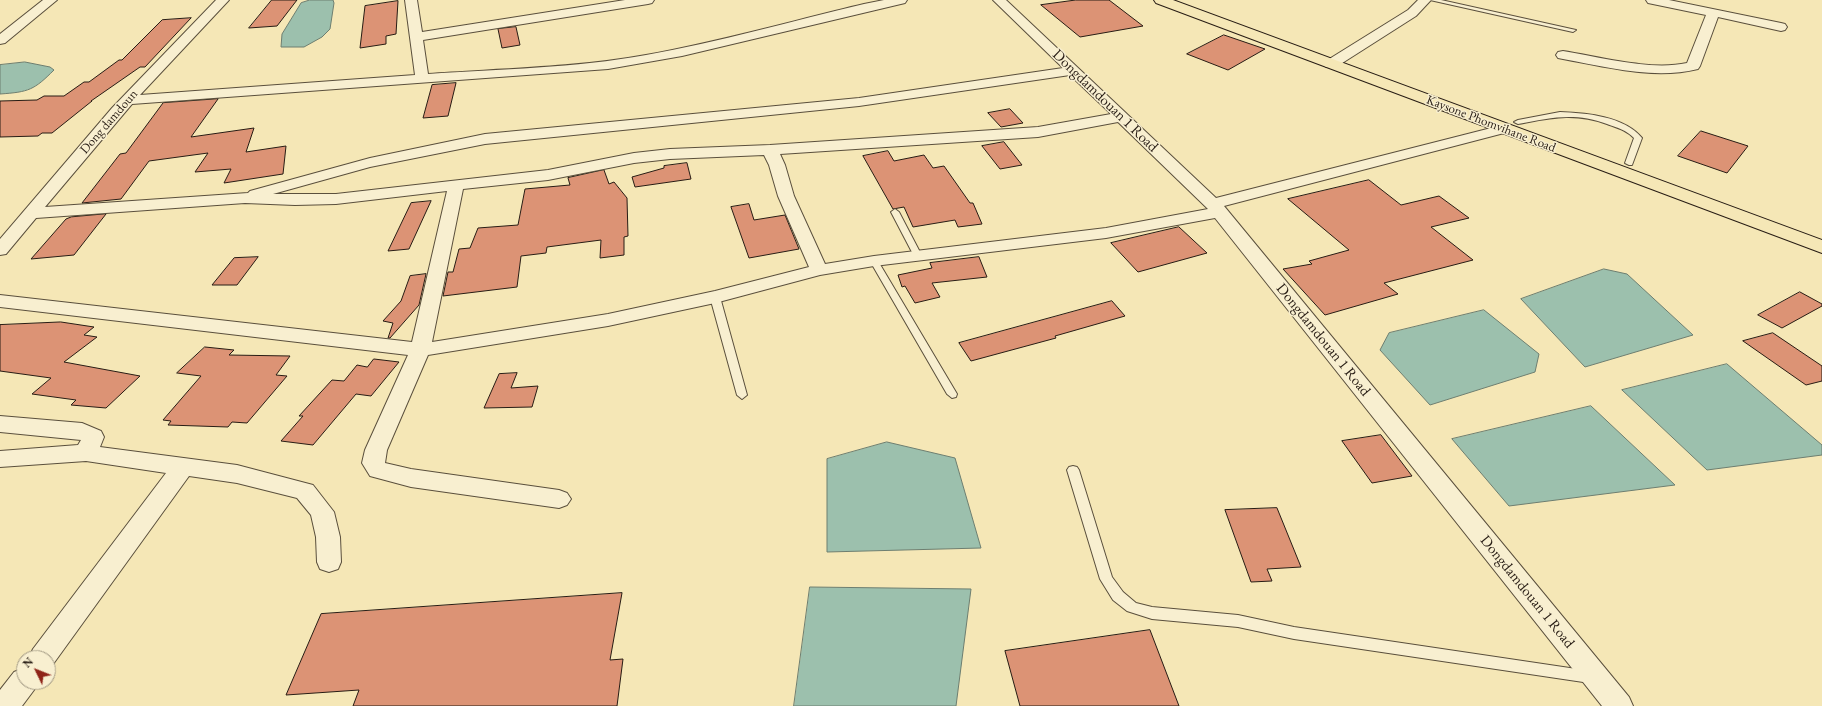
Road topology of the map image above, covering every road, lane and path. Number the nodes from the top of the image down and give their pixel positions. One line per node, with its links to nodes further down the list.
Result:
1 (51, 0): 17 (street)
2 (223, 0): 22 (street, Dong damdoun)
3 (411, 0): 16 (street)
4 (648, 0): 12 (street)
5 (902, 0): 21 (street)
6 (999, 0): 20 (street, Dongdamdouan 1 Road)
7 (1161, 0): 19 (highway, Kaysone Phomvihane Road)
8 (1187, 0): 19 (highway, Kaysone Phomvihane Road)
9 (1425, 0): 19 (street)
10 (1433, 0): 15 (lane)
11 (1652, 0): 13 (street)
12 (605, 4): 16 (street)
13 (1713, 13): 14 (street); 18 (street)
14 (1781, 27)
15 (1573, 30)
16 (416, 37): 21 (street)
17 (0, 40)
18 (1563, 55)
19 (1336, 60): 24 (highway, Kaysone Phomvihane Road)
20 (1073, 71): 23 (street, Dongdamdouan 1 Road); 28 (street)
21 (422, 78): 22 (street)
22 (127, 100): 31 (street, Dong damdoun)
23 (1121, 117): 25 (street); 29 (street, Dongdamdouan 1 Road)
24 (1510, 125): 26 (highway, Kaysone Phomvihane Road); 26 (lane); 29 (street)
25 (770, 150): 27 (street); 37 (street)
26 (1616, 163): 32 (highway, Kaysone Phomvihane Road); 33 (highway, Kaysone Phomvihane Road)
27 (456, 186): 28 (street); 40 (street)
28 (245, 198): 31 (street)
29 (1216, 208): 35 (street); 51 (street, Dongdamdouan 1 Road)
30 (895, 212): 35 (lane)
31 (31, 213): 34 (street, Dong damdoun)
32 (1822, 233)
33 (1822, 247)
34 (1, 248)
35 (918, 256): 36 (street)
36 (874, 261): 37 (street); 41 (lane)
37 (819, 270): 38 (street)
38 (715, 297): 40 (street); 42 (lane)
39 (0, 301): 40 (street)
40 (420, 350): 48 (street)
41 (952, 394)
42 (742, 395)
43 (0, 424): 44 (street)
44 (86, 453): 45 (street); 46 (street)
45 (0, 459)
46 (184, 466): 49 (street); 50 (street)
47 (1073, 470): 51 (lane)
48 (559, 499)
49 (329, 562)
50 (48, 650)
51 (1596, 678): 54 (street, Dongdamdouan 1 Road)
52 (17, 690): 53 (street)
53 (5, 706)
54 (1619, 706)

